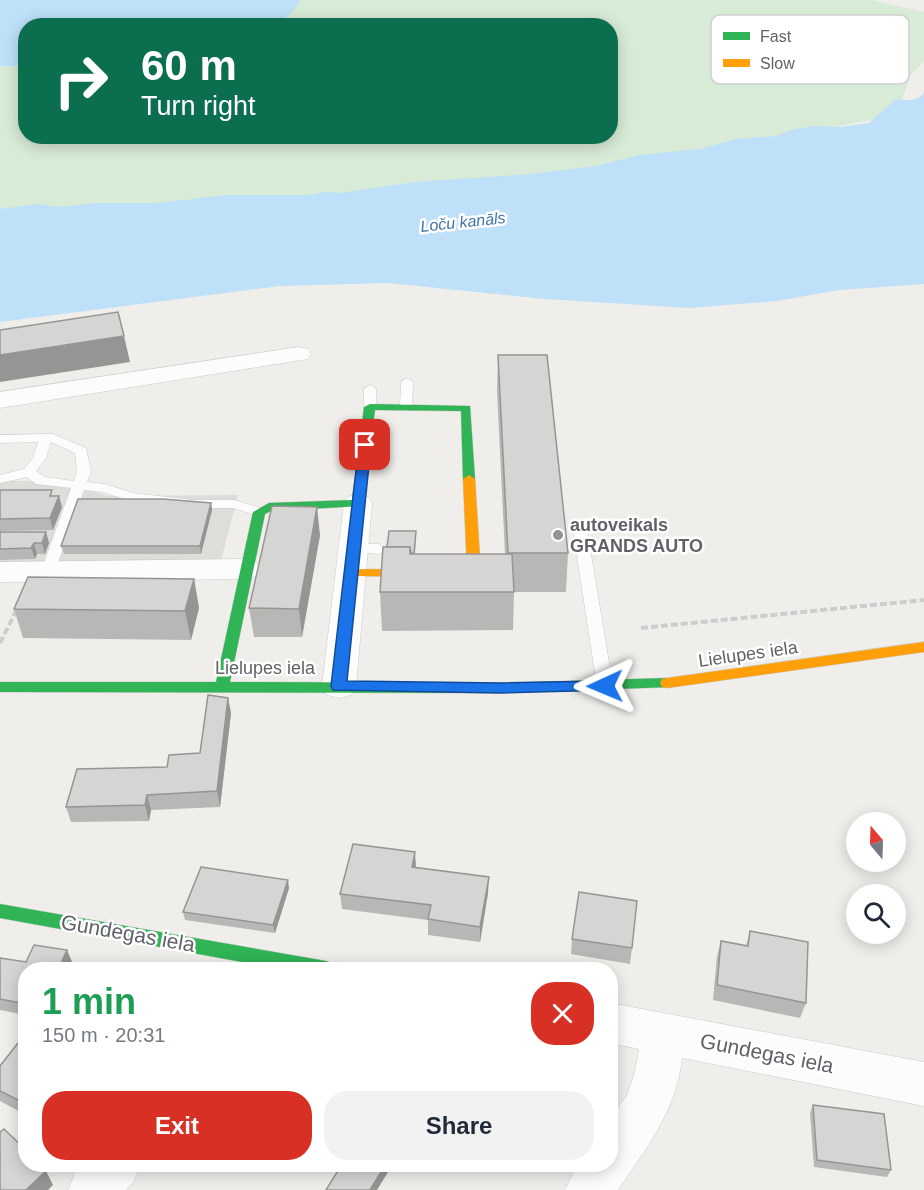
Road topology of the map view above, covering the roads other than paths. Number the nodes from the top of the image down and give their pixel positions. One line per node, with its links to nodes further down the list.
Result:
1 (299, 354): 4 (street)
2 (407, 382): 6 (lane)
3 (370, 389): 5 (lane)
4 (0, 400)
5 (370, 407): 6 (street); 12 (street)
6 (406, 407): 17 (street)
7 (46, 438): 8 (lane); 9 (lane); 11 (lane)
8 (0, 439)
9 (29, 472): 10 (lane); 11 (lane)
10 (0, 479)
11 (80, 485): 13 (lane); 16 (lane)
12 (358, 503): 13 (street); 17 (street)
13 (259, 512): 18 (street)
14 (579, 524): 24 (lane)
15 (40, 536): 16 (lane)
16 (61, 536): 19 (lane)
17 (362, 557): 23 (street)
18 (245, 569): 19 (street); 22 (street)
19 (42, 571): 20 (street)
20 (0, 572)
21 (924, 647): 24 (street, Lielupes iela)
22 (222, 686): 23 (street, Lielupes iela); 25 (street, Lielupes iela)
23 (339, 686): 24 (street, Lielupes iela)
24 (605, 686)
25 (0, 687)
26 (0, 911): 27 (street, Gundegas iela)
27 (268, 962)
28 (618, 1025): 29 (street, Gundegas iela)
29 (663, 1033): 30 (street, Gundegas iela); 31 (street)
30 (924, 1084)
31 (618, 1148)
32 (109, 1172): 34 (street)
33 (601, 1172): 35 (street)
34 (92, 1190)
35 (589, 1190)

